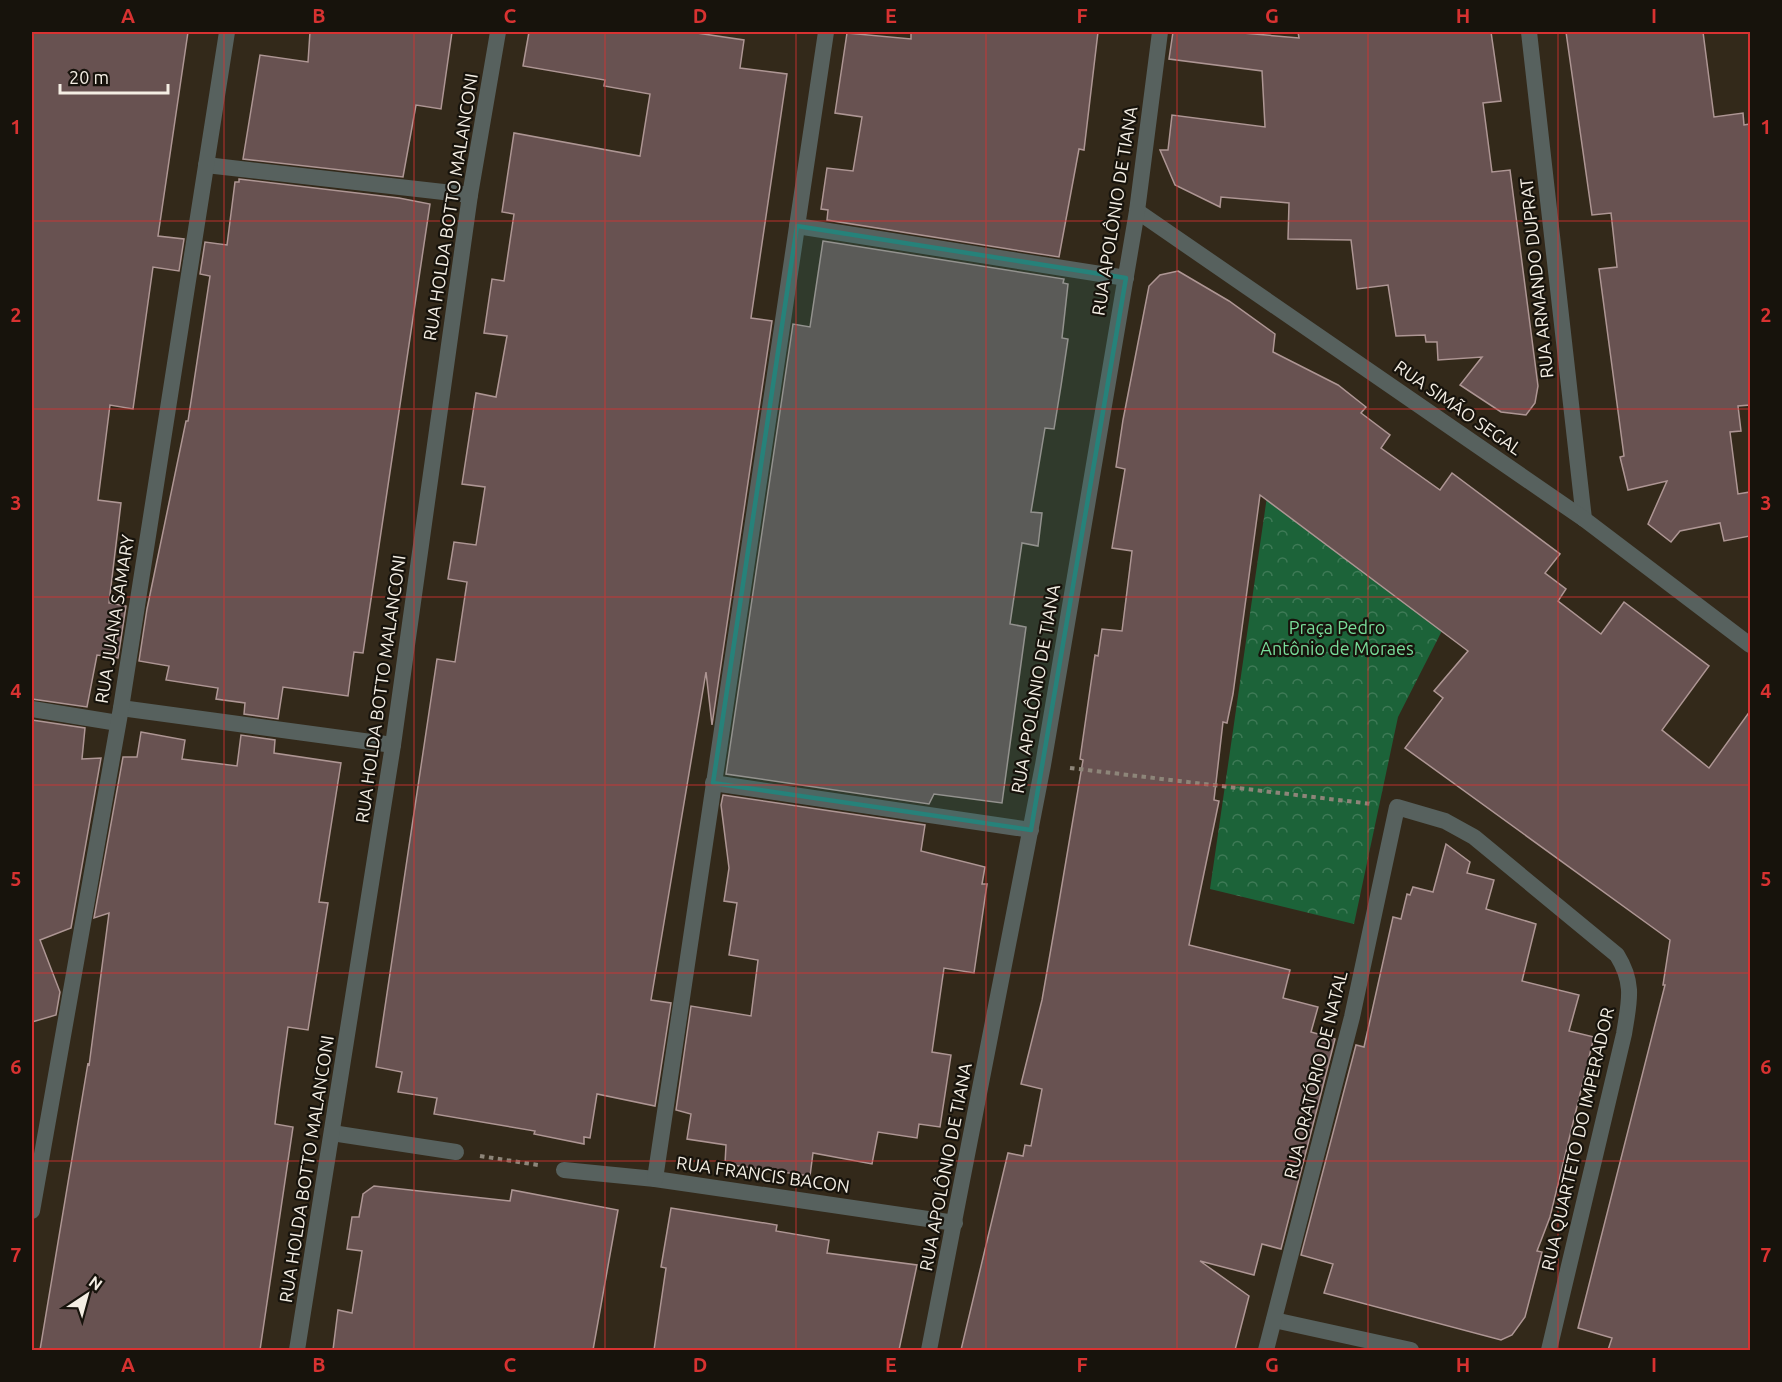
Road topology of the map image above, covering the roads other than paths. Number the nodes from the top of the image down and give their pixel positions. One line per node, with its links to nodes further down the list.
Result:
1 (227, 32): 6 (street, RUA JUANA SAMARY)
2 (498, 32): 7 (street, RUA HOLDA BOTTO MALANCONI)
3 (826, 32): 9 (street)
4 (1160, 32): 8 (street, RUA APOLÔNIO DE TIANA)
5 (1529, 32): 11 (street, RUA ARMANDO DUPRAT)
6 (206, 165): 7 (street); 14 (street, RUA JUANA SAMARY)
7 (470, 195): 15 (street, RUA HOLDA BOTTO MALANCONI)
8 (1137, 211): 10 (street, RUA APOLÔNIO DE TIANA); 11 (street, RUA SIMÃO SEGAL)
9 (797, 226): 10 (street); 16 (street)
10 (1126, 278): 18 (street, RUA APOLÔNIO DE TIANA)
11 (1584, 519): 12 (street, RUA SIMÃO SEGAL)
12 (1750, 645)
13 (32, 709): 14 (street)
14 (120, 716): 15 (street); 21 (street, RUA JUANA SAMARY)
15 (393, 744): 20 (street, RUA HOLDA BOTTO MALANCONI)
16 (713, 783): 18 (street); 24 (street)
17 (1397, 807): 27 (street, RUA ORATÓRIO DE NATAL); 32 (street, RUA QUARTETO DO IMPERADOR)
18 (1031, 830): 26 (street, RUA APOLÔNIO DE TIANA)
19 (32, 1125): 21 (street)
20 (332, 1133): 22 (street); 28 (street, RUA HOLDA BOTTO MALANCONI)
21 (41, 1144): 25 (street, RUA JUANA SAMARY)
22 (456, 1152)
23 (564, 1170): 24 (street, RUA FRANCIS BACON)
24 (655, 1179): 26 (street, RUA FRANCIS BACON)
25 (32, 1211)
26 (956, 1223): 29 (street, RUA APOLÔNIO DE TIANA)
27 (1274, 1320): 30 (street, RUA ORATÓRIO DE NATAL); 31 (street)
28 (297, 1350)
29 (929, 1350)
30 (1266, 1350)
31 (1412, 1350)
32 (1549, 1350)

